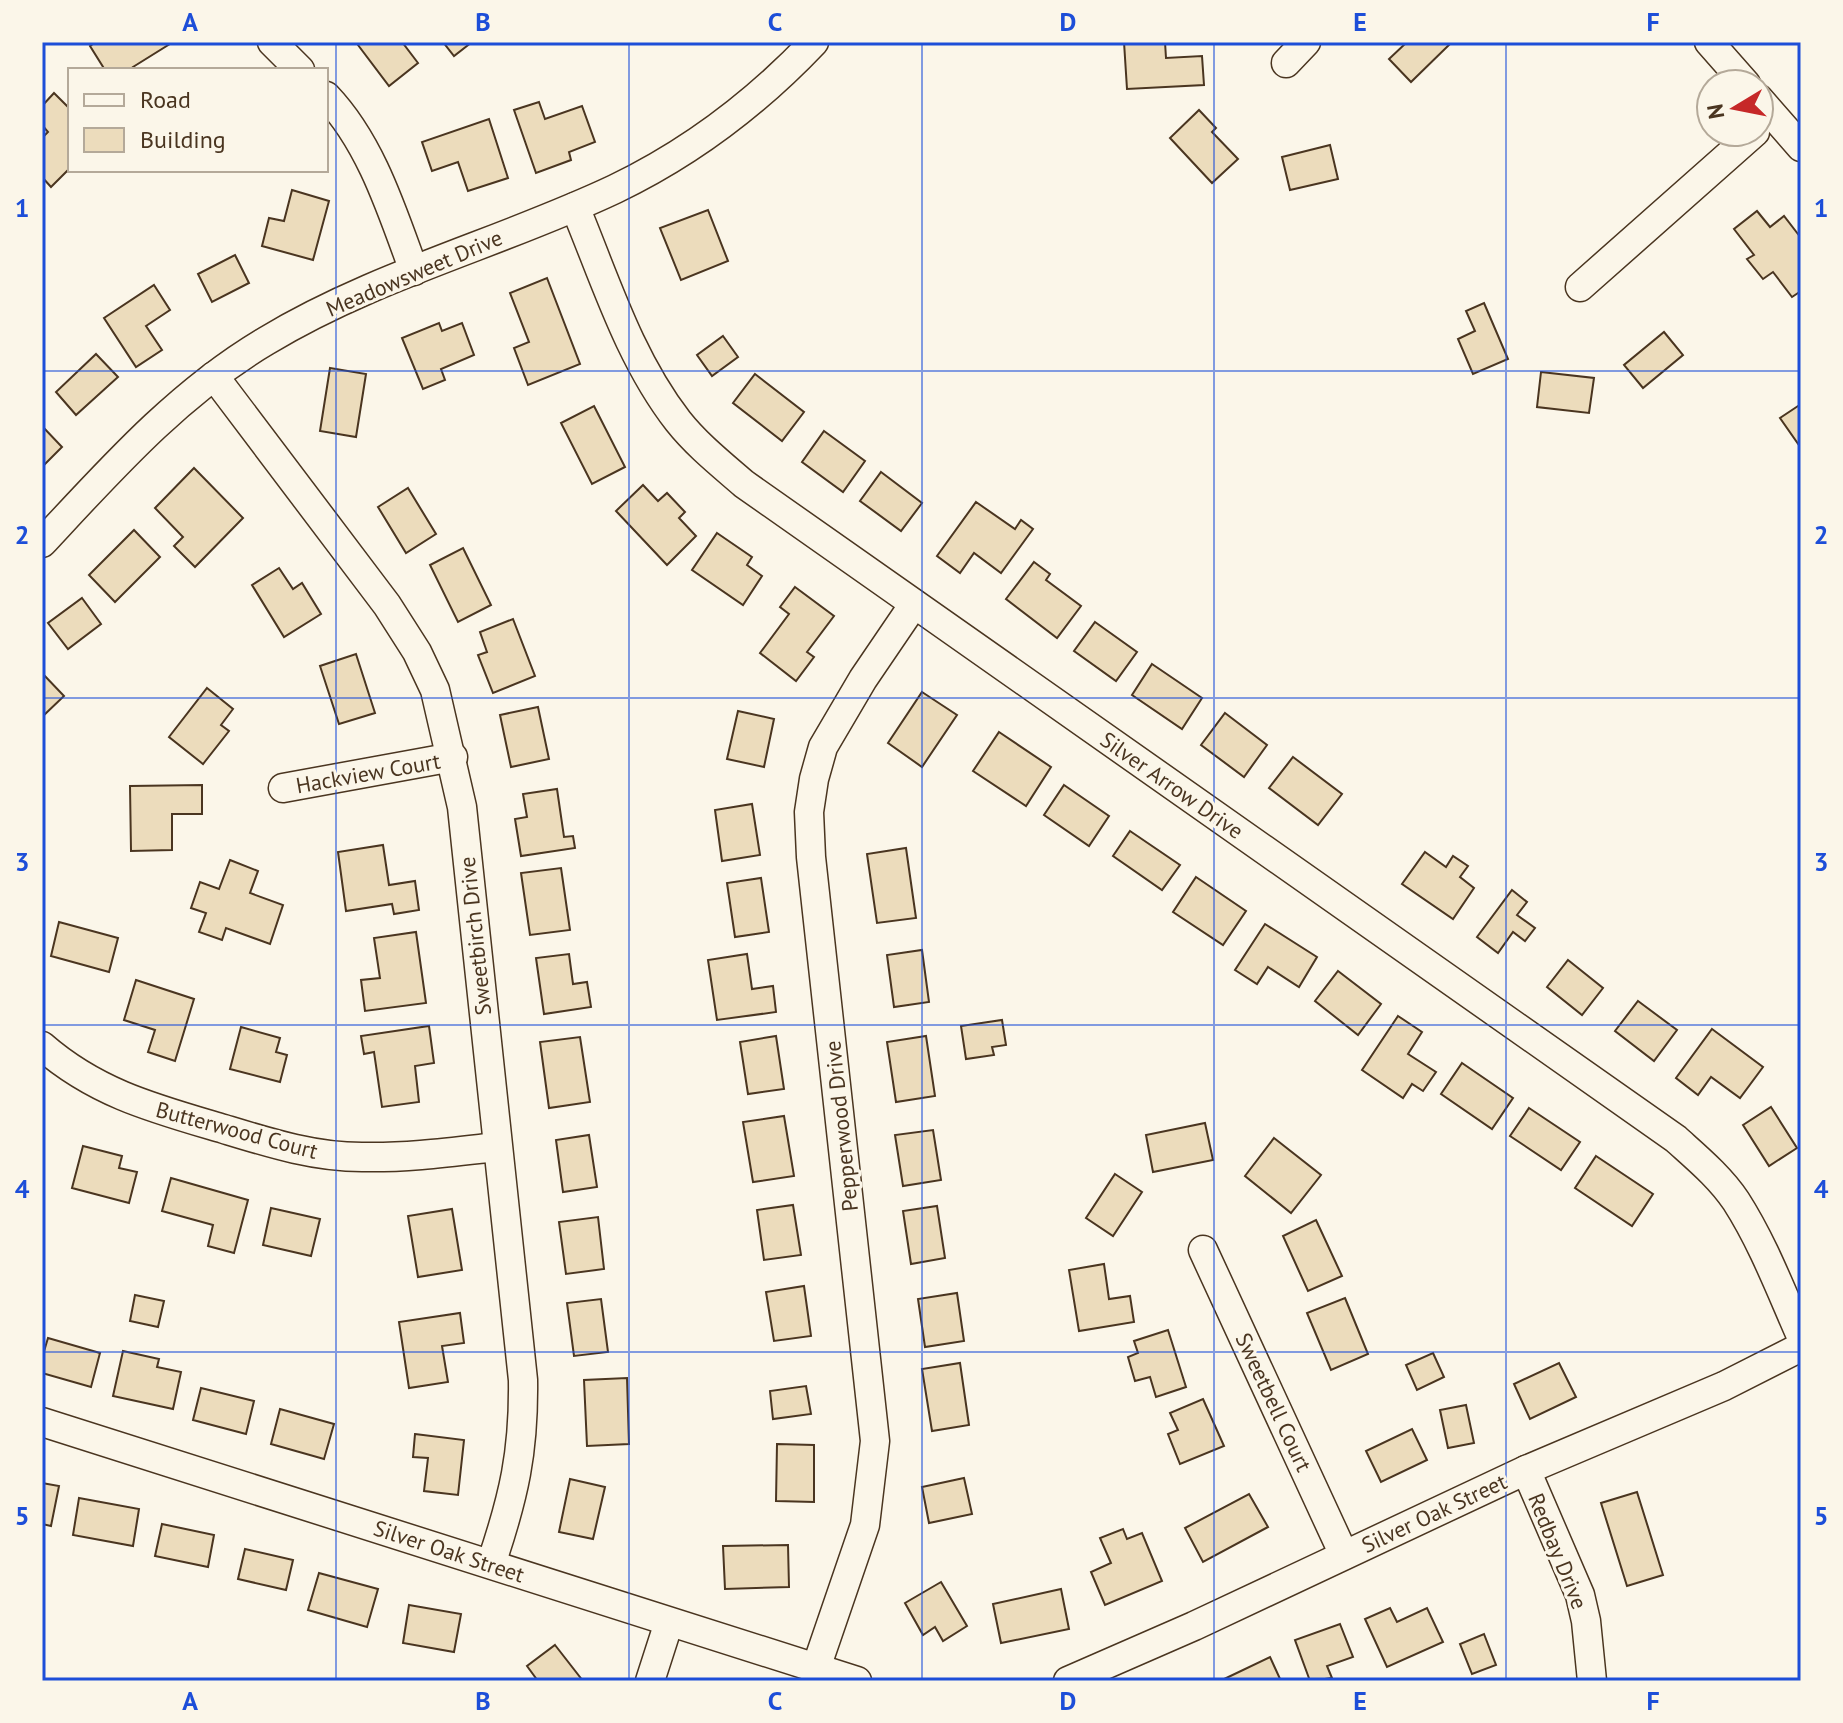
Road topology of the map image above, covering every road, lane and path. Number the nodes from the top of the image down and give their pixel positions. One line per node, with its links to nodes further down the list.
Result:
1 (272, 42): 6 (street)
2 (814, 42): 12 (street, Meadowsweet Drive)
3 (1306, 42): 5 (street)
4 (1709, 42): 7 (street)
5 (1286, 63)
6 (298, 68)
7 (1732, 68)
8 (328, 98): 13 (street)
9 (1775, 128): 10 (street)
10 (1801, 147)
11 (1731, 148): 14 (street)
12 (575, 207): 13 (street, Meadowsweet Drive); 17 (street, Silver Arrow Drive)
13 (414, 271): 15 (street, Meadowsweet Drive)
14 (1580, 287)
15 (214, 376): 16 (street, Meadowsweet Drive); 18 (street, Sweetbirch Drive)
16 (42, 543)
17 (914, 604): 23 (street, Silver Arrow Drive); 30 (street, Pepperwood Drive)
18 (453, 757): 19 (street, Hackview Court); 21 (street, Sweetbirch Drive)
19 (283, 788)
20 (42, 1046): 21 (street, Butterwood Court)
21 (497, 1147): 28 (street, Sweetbirch Drive)
22 (1203, 1250): 27 (street, Sweetbell Court)
23 (1801, 1336)
24 (1801, 1347): 26 (street, Silver Oak Street)
25 (42, 1422): 28 (street, Silver Oak Street)
26 (1526, 1470): 27 (street, Silver Oak Street); 34 (street, Redbay Drive)
27 (1344, 1555): 33 (street, Silver Oak Street)
28 (491, 1564): 29 (street, Silver Oak Street)
29 (669, 1622): 30 (street, Silver Oak Street); 31 (street)
30 (816, 1668): 32 (street, Silver Oak Street)
31 (650, 1681)
32 (857, 1681)
33 (1068, 1681)
34 (1592, 1681)

